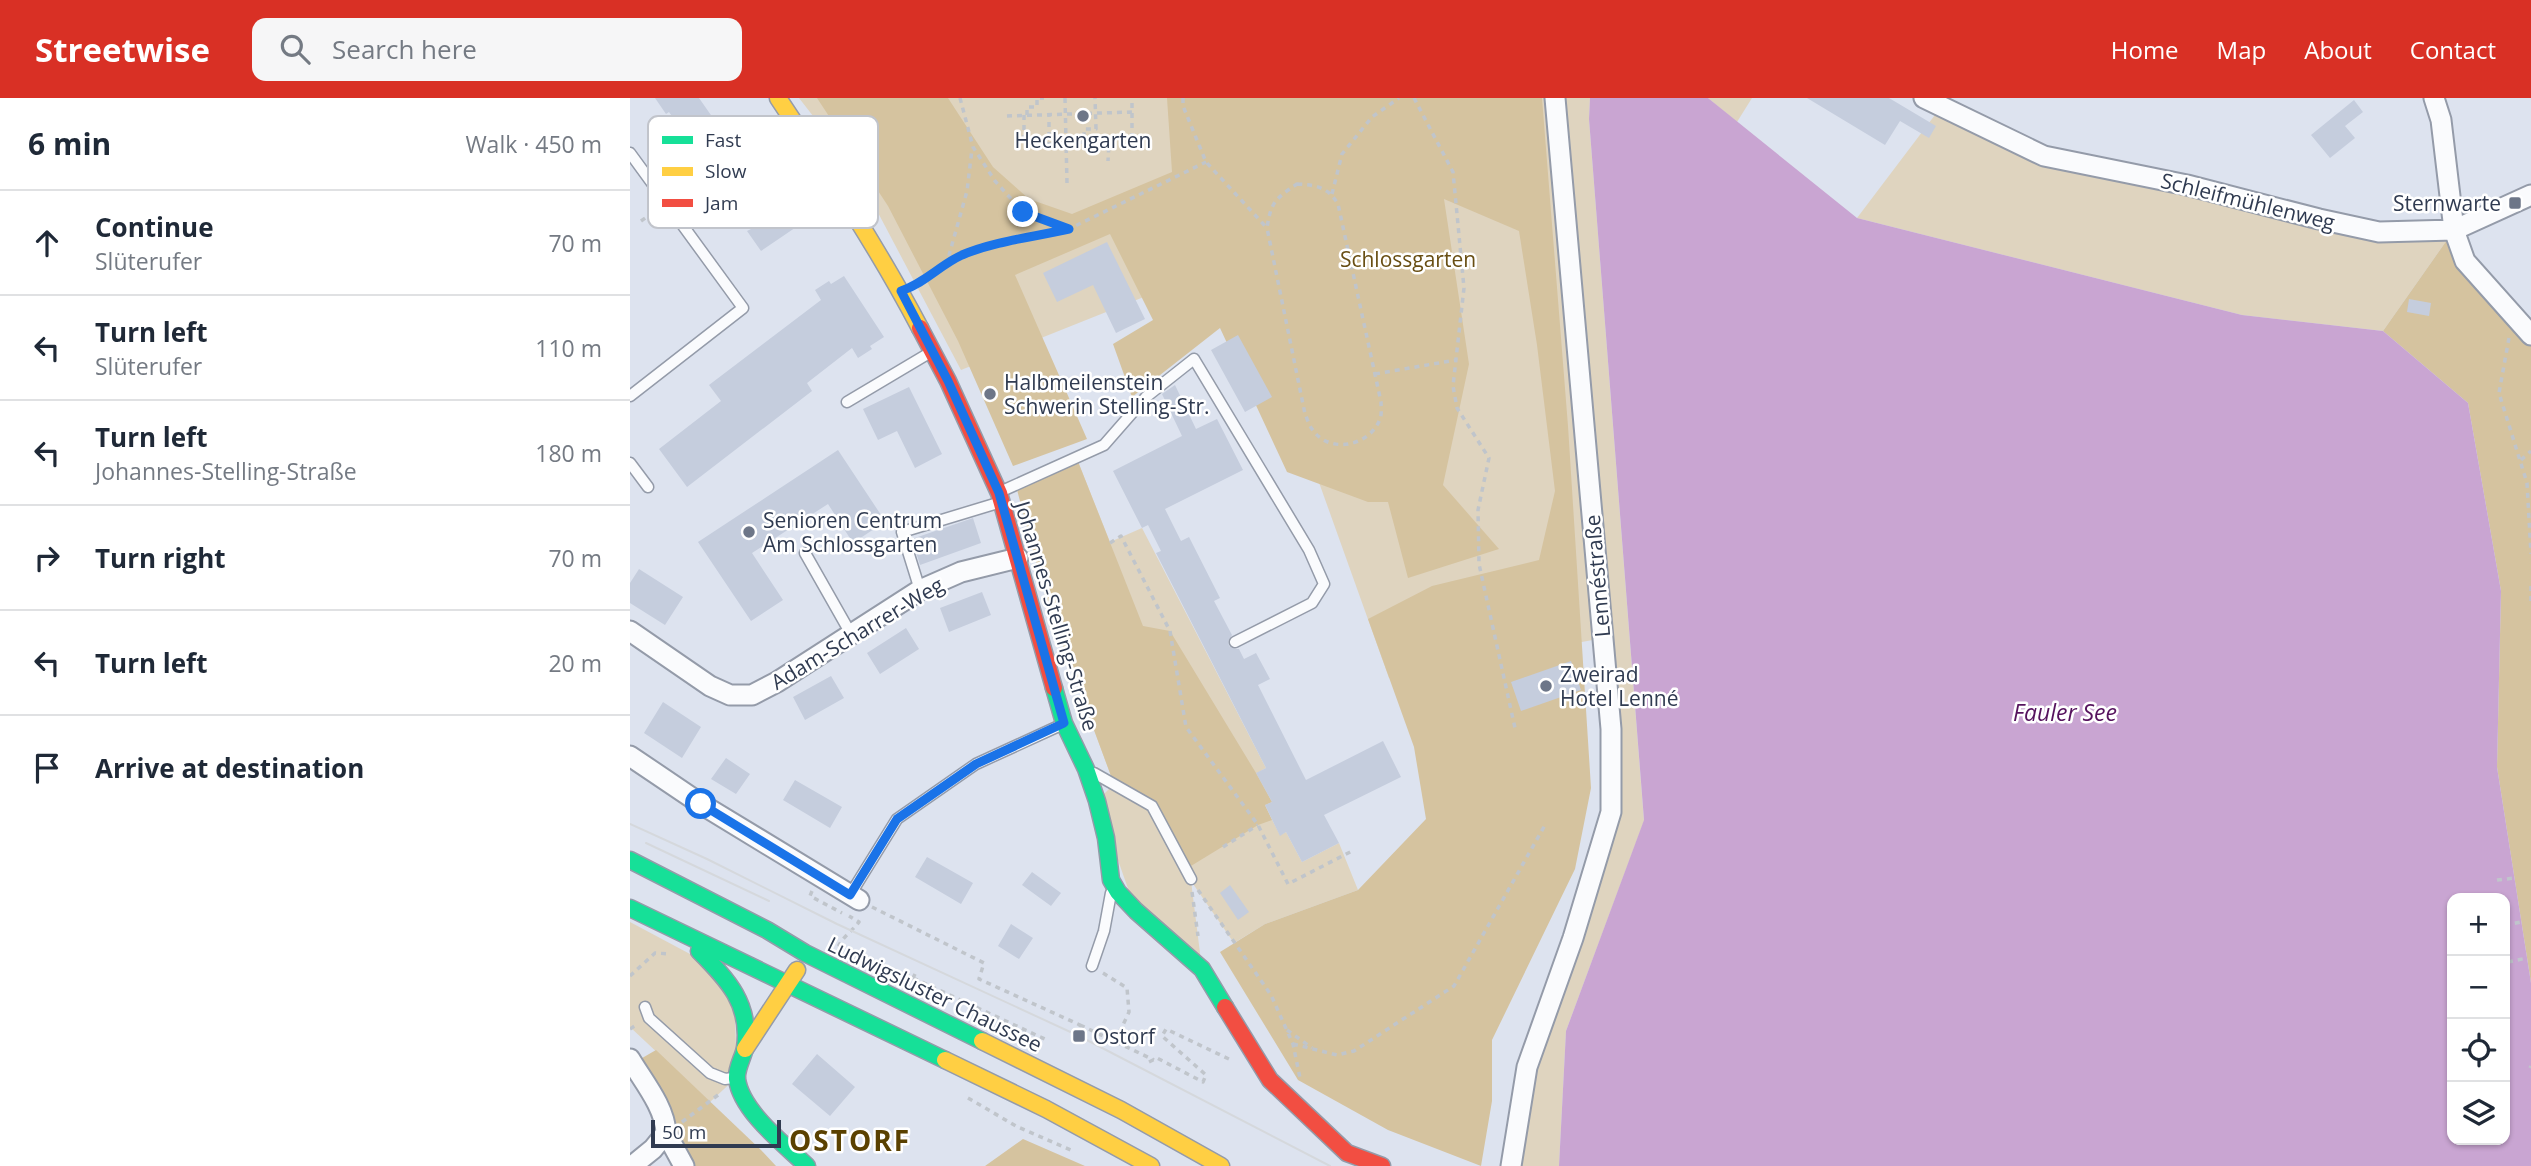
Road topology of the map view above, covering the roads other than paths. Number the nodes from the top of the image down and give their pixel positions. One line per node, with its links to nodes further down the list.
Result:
1 (778, 98): 5 (street, Johannes-Stelling-Straße)
2 (1555, 98): 48 (street, Lennéstraße)
3 (1924, 98): 11 (street, Schleifmühlenweg)
4 (2434, 98): 11 (street)
5 (790, 116)
6 (630, 153): 7 (lane)
7 (648, 178)
8 (2531, 195): 11 (street)
9 (685, 228): 14 (lane)
10 (863, 228): 13 (street, Johannes-Stelling-Straße)
11 (2454, 230): 12 (street)
12 (2531, 335)
13 (932, 351): 15 (lane); 18 (street, Johannes-Stelling-Straße)
14 (630, 396)
15 (847, 402)
16 (630, 463): 17 (lane)
17 (648, 487)
18 (1000, 497): 20 (street, Johannes-Stelling-Straße); 21 (lane); 24 (lane)
19 (805, 553): 23 (lane)
20 (1018, 558): 21 (street, Adam-Scharrer-Weg); 25 (street, Johannes-Stelling-Straße)
21 (920, 590): 23 (street, Adam-Scharrer-Weg)
22 (630, 631): 23 (street, Adam-Scharrer-Weg)
23 (851, 635)
24 (1235, 642)
25 (1064, 723): 27 (street, Johannes-Stelling-Straße); 31 (lane)
26 (630, 756): 31 (street)
27 (1086, 769): 29 (lane); 30 (street, Johannes-Stelling-Straße)
28 (630, 860): 34 (street, Ludwigsluster Chaussee)
29 (1191, 879)
30 (1116, 888): 35 (lane); 47 (street, Johannes-Stelling-Straße)
31 (854, 905)
32 (630, 908): 33 (street)
33 (676, 931): 36 (street); 38 (street)
34 (805, 953): 36 (street); 46 (street, Ludwigsluster Chaussee)
35 (1093, 966)
36 (789, 985): 38 (street); 45 (street)
37 (645, 1007): 40 (lane)
38 (745, 1049): 40 (street)
39 (630, 1059): 41 (street)
40 (737, 1077): 44 (street)
41 (666, 1133): 42 (street); 43 (street)
42 (632, 1166)
43 (684, 1166)
44 (807, 1166)
45 (1151, 1166)
46 (1221, 1166)
47 (1382, 1166)
48 (1511, 1166)

